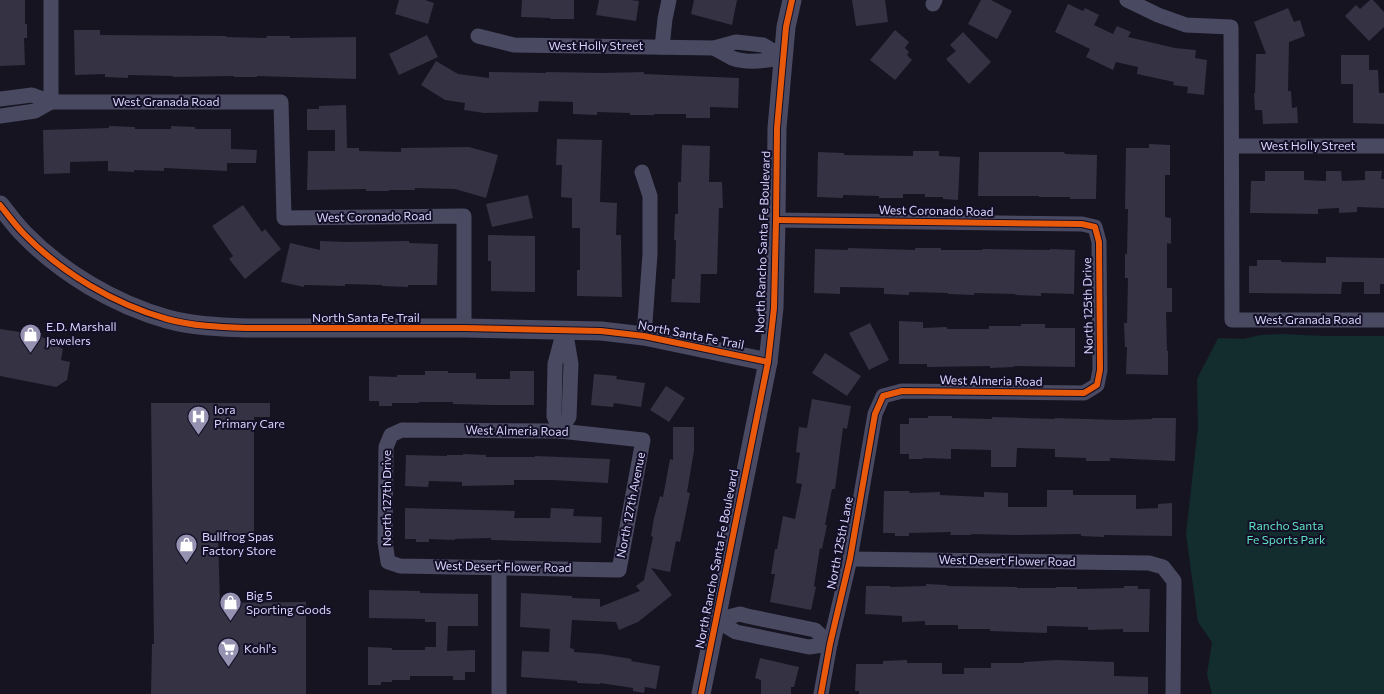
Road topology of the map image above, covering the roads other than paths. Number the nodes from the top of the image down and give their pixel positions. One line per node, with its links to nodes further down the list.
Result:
1 (51, 0): 9 (street)
2 (668, 0): 6 (street)
3 (792, 0): 7 (street, North Rancho Santa Fe Boulevard)
4 (1127, 0): 11 (street)
5 (478, 36): 6 (street, West Holly Street)
6 (662, 47): 7 (street, West Holly Street)
7 (783, 58): 16 (street, North Rancho Santa Fe Boulevard)
8 (0, 99): 9 (street, West Granada Road)
9 (51, 102): 10 (street, West Granada Road); 15 (street, West Granada Road)
10 (0, 116)
11 (1232, 146): 12 (street, West Holly Street); 18 (street, West Granada Road)
12 (1384, 146)
13 (642, 172): 21 (street)
14 (0, 205): 19 (street, North Santa Fe Trail)
15 (284, 218): 19 (street, West Coronado Road)
16 (776, 220): 17 (street, West Coronado Road); 22 (street, North Rancho Santa Fe Boulevard)
17 (1095, 227): 23 (street, North 125th Drive)
18 (1384, 320)
19 (464, 328): 20 (street, North Santa Fe Trail)
20 (565, 330): 21 (street, North Santa Fe Trail); 25 (street)
21 (644, 336): 22 (street, North Santa Fe Trail)
22 (768, 362): 32 (street, North Rancho Santa Fe Boulevard)
23 (1097, 385): 24 (street, West Almeria Road)
24 (883, 396): 28 (street, North 125th Lane)
25 (560, 431): 26 (street, West Almeria Road); 27 (street, West Almeria Road)
26 (391, 435): 29 (street, North 127th Drive)
27 (643, 440): 31 (street, North 127th Avenue)
28 (850, 559): 33 (street, North 125th Lane); 37 (street, West Desert Flower Road)
29 (388, 562): 30 (street, West Desert Flower Road)
30 (498, 567): 31 (street, West Desert Flower Road); 34 (street)
31 (619, 570)
32 (716, 620): 33 (street); 35 (street, North Rancho Santa Fe Boulevard)
33 (830, 644): 36 (street, North 125th Lane)
34 (499, 694)
35 (701, 694)
36 (821, 694)
37 (1173, 694)

